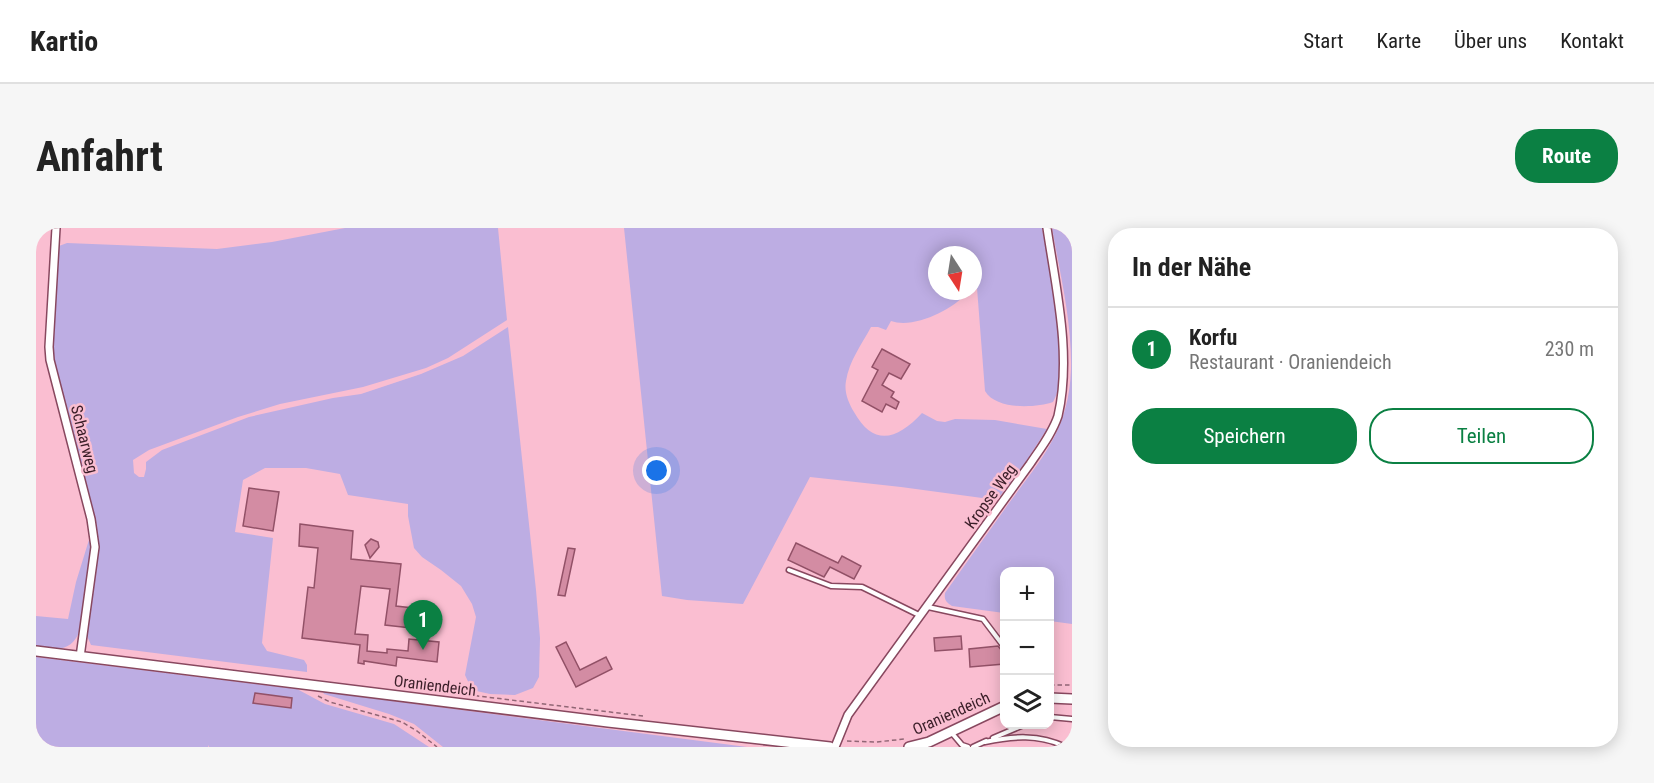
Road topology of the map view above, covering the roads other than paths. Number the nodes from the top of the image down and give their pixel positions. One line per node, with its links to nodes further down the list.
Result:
1 (56, 228): 8 (street, Schaarweg)
2 (1047, 228): 4 (street, Kropse Weg)
3 (789, 570): 5 (lane)
4 (927, 607): 5 (street, Kropse Weg); 6 (lane)
5 (920, 615): 18 (street, Kropse Weg)
6 (1000, 641)
7 (36, 651): 8 (main road, Oraniendeich)
8 (80, 657): 19 (main road, Oraniendeich)
9 (1054, 698): 10 (main road)
10 (1072, 699)
11 (1000, 708): 15 (main road, Oraniendeich)
12 (1054, 717): 13 (lane)
13 (1072, 719)
14 (1012, 729): 17 (lane)
15 (951, 732): 16 (main road, Oraniendeich); 20 (lane)
16 (909, 742)
17 (985, 742): 21 (lane); 22 (lane)
18 (836, 743)
19 (830, 747)
20 (968, 747)
21 (973, 747)
22 (1066, 747)

